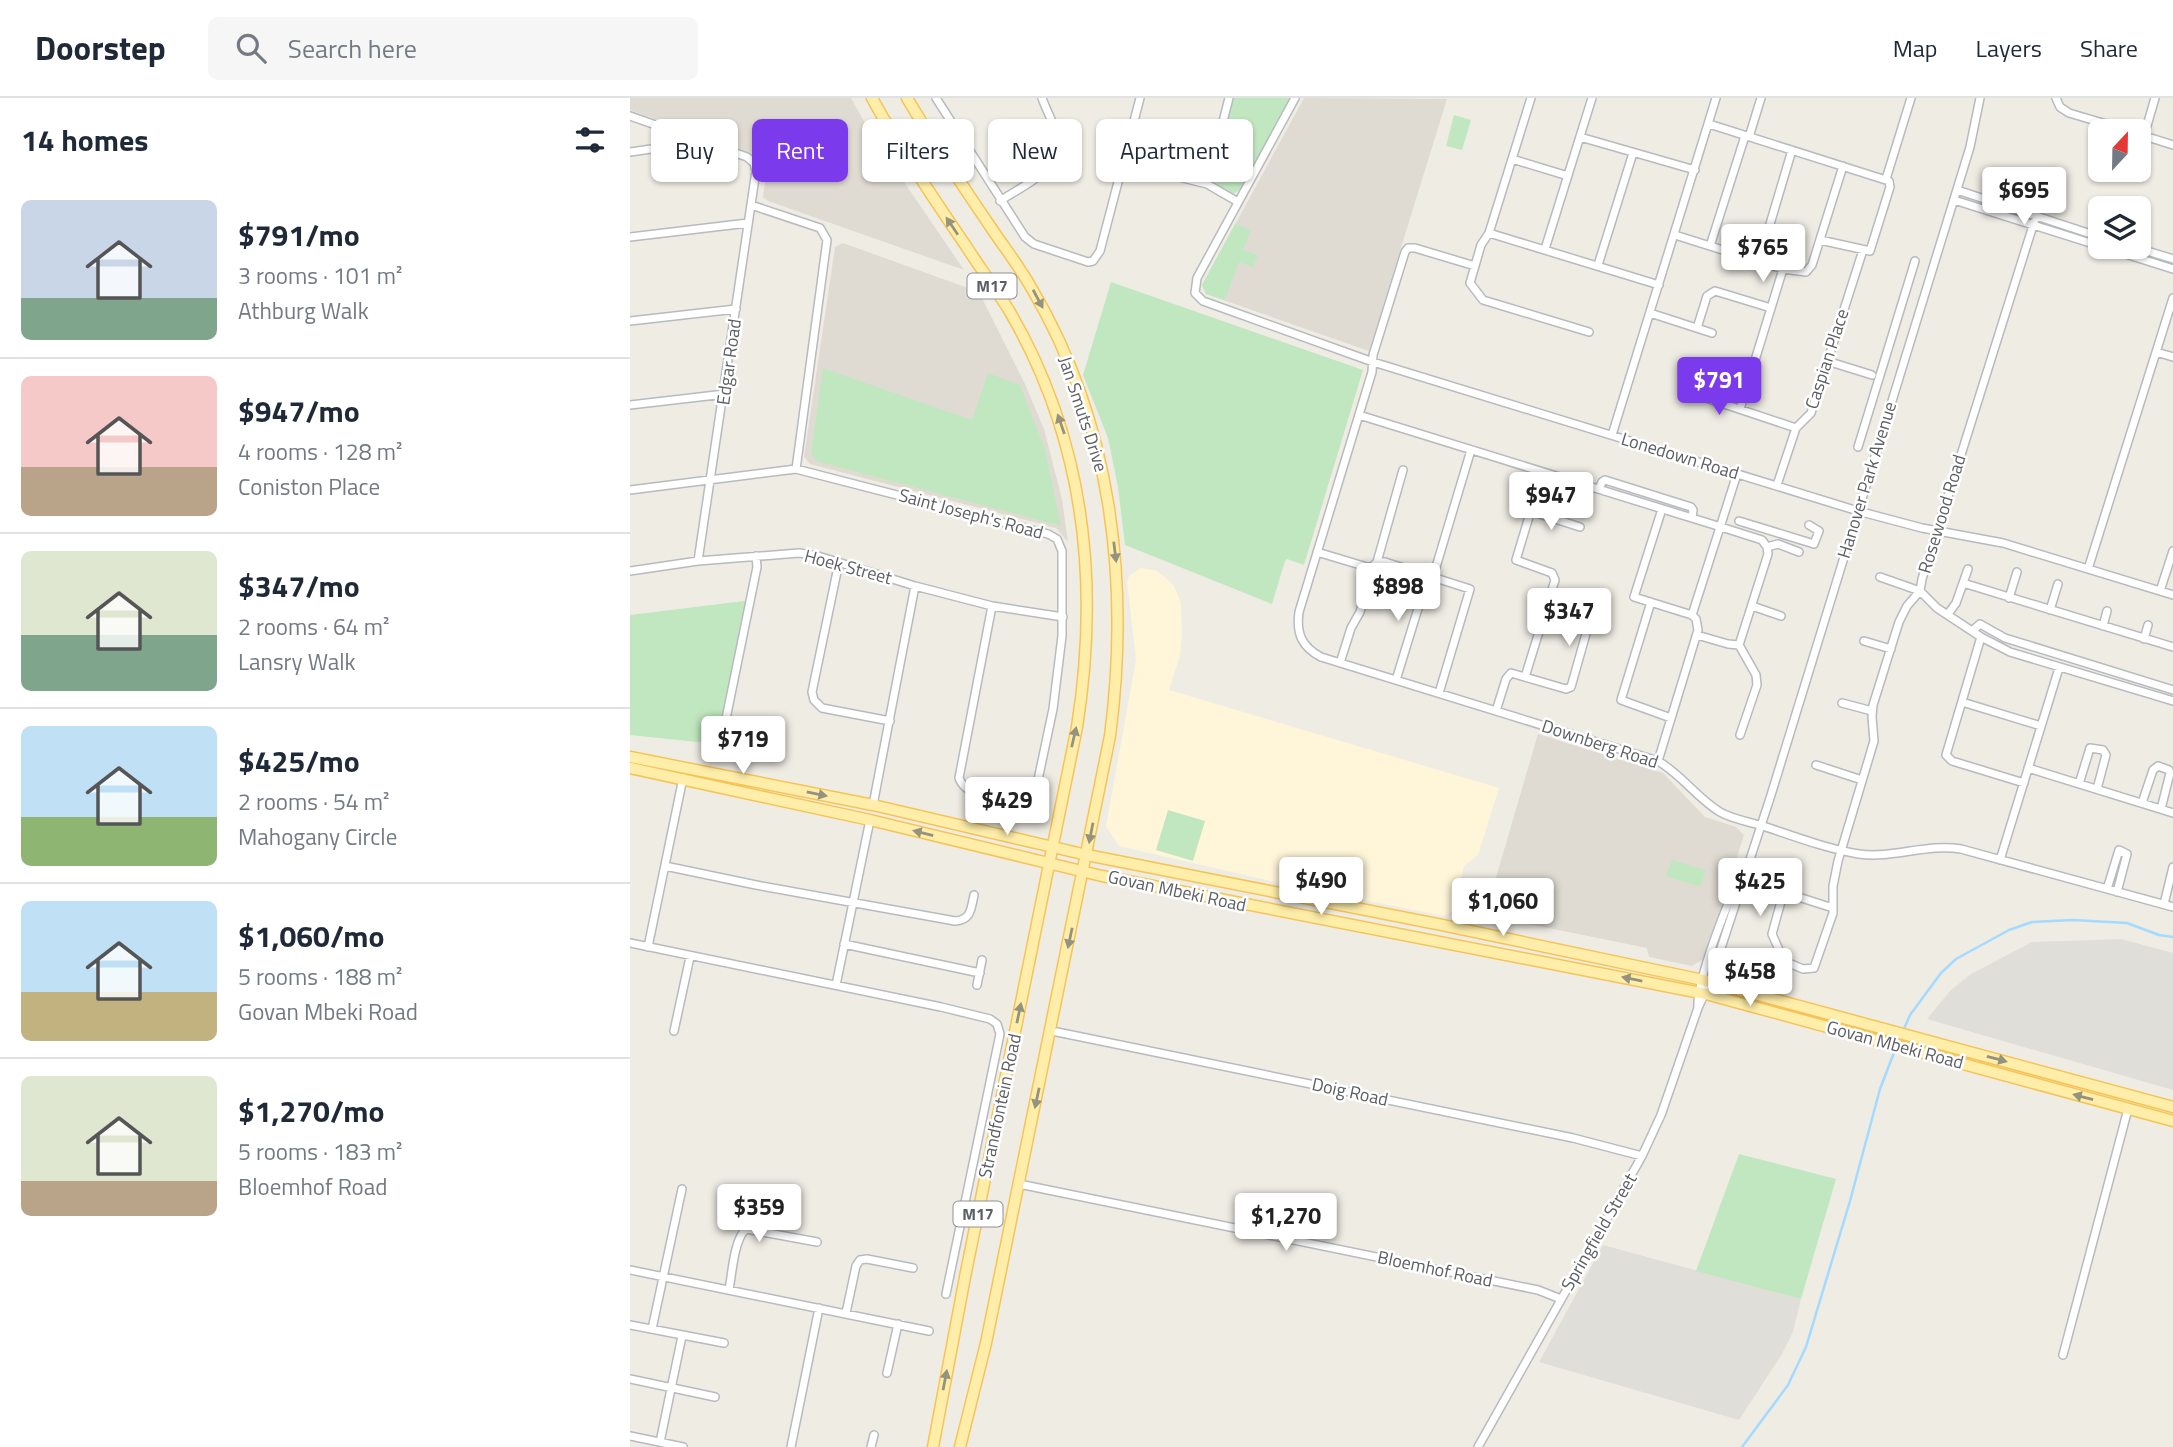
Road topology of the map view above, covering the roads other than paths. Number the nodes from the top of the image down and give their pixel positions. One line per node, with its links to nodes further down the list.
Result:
1 (872, 98): 180 (main road, Jan Smuts Drive / M17, one-way to 1)
2 (907, 98): 182 (main road, Jan Smuts Drive / M17, one-way to 182)
3 (936, 98): 41 (street)
4 (1042, 98): 41 (street)
5 (1140, 98): 17 (street)
6 (1229, 98): 38 (street)
7 (1295, 98): 42 (street)
8 (1531, 98): 31 (street)
9 (1592, 98): 23 (street)
10 (1716, 98): 21 (street)
11 (1761, 98): 22 (street)
12 (1911, 98): 35 (street)
13 (1980, 98): 39 (street, Hanover Park Avenue)
14 (2056, 98): 18 (street)
15 (2155, 98): 19 (street)
16 (630, 116): 20 (street)
17 (1135, 119)
18 (2089, 119)
19 (2147, 119)
20 (651, 124)
21 (1709, 124): 22 (street); 33 (street)
22 (1747, 136): 27 (street); 52 (street)
23 (1580, 137): 29 (street); 34 (street)
24 (2151, 138): 25 (street)
25 (2173, 145)
26 (651, 149): 28 (street)
27 (1792, 150): 32 (street); 57 (street)
28 (630, 152)
29 (1633, 153): 33 (street); 59 (street)
30 (738, 154): 43 (street, Edgar Road)
31 (1512, 159): 34 (street); 47 (street)
32 (1843, 166): 35 (street); 51 (street)
33 (1695, 170): 49 (street)
34 (1568, 176): 53 (street)
35 (1886, 179): 54 (street, Caspian Place)
36 (1118, 182): 41 (street)
37 (1199, 182): 38 (street)
38 (1207, 184): 42 (street)
39 (1957, 190): 40 (street, Hanover Park Avenue); 44 (street)
40 (1954, 200): 46 (street); 82 (street, Hanover Park Avenue)
41 (1000, 201)
42 (1238, 202): 75 (street, Lonedown Road)
43 (751, 205): 45 (street, Edgar Road); 88 (street)
44 (2036, 216): 46 (street, Rosewood Road); 48 (street)
45 (748, 223): 50 (street); 66 (street, Edgar Road)
46 (2034, 226): 62 (street); 105 (street, Rosewood Road)
47 (1489, 233): 53 (street); 60 (street)
48 (2088, 233)
49 (1675, 235): 52 (street); 63 (street)
50 (630, 237)
51 (1820, 240): 54 (street); 61 (street)
52 (1710, 246): 57 (street)
53 (1545, 249): 59 (street)
54 (1863, 250): 74 (street, Caspian Place)
55 (2151, 252): 56 (street)
56 (2173, 258)
57 (1759, 261): 61 (street)
58 (1916, 261): 80 (street)
59 (1598, 265): 63 (street)
60 (1475, 266): 70 (street); 75 (street, Downberg Road)
61 (1783, 269): 65 (street)
62 (2173, 269)
63 (1659, 285): 67 (street)
64 (2173, 298): 72 (street)
65 (1770, 308): 69 (street); 81 (street)
66 (736, 309): 68 (street); 77 (street, Edgar Road)
67 (1650, 313): 69 (street); 85 (street)
68 (630, 321)
69 (1697, 328): 71 (street)
70 (1589, 332)
71 (1712, 333)
72 (2155, 352): 73 (street); 116 (street)
73 (2173, 357)
74 (1827, 361): 76 (street); 84 (street, Caspian Place)
75 (1373, 362): 83 (street, Downberg Road); 85 (street, Lonedown Road)
76 (1872, 375)
77 (724, 394): 79 (street); 92 (street, Edgar Road)
78 (1706, 398): 81 (street, Caspian Place)
79 (630, 405)
80 (1871, 405): 82 (street); 86 (street)
81 (1740, 409): 84 (street, Caspian Place)
82 (1889, 411): 98 (street, Hanover Park Avenue)
83 (1359, 415): 87 (street); 109 (street, Downberg Road)
84 (1796, 428): 93 (street)
85 (1612, 435): 90 (street, Lonedown Road)
86 (1858, 447)
87 (1471, 450): 91 (street); 119 (street)
88 (796, 469): 92 (street, Saint Joseph's Road); 137 (street, Saint Joseph's Road)
89 (1403, 470): 114 (street)
90 (1737, 474): 93 (street, Lonedown Road); 103 (street)
91 (1554, 476): 95 (street); 97 (street)
92 (711, 479): 94 (street, Saint Joseph's Road); 112 (street, Edgar Road)
93 (1777, 485): 98 (street, Lonedown Road)
94 (630, 489)
95 (1599, 489): 96 (street); 99 (street)
96 (1662, 509): 99 (street); 128 (street)
97 (1530, 511): 102 (street); 129 (street)
98 (1858, 511): 105 (street, Lonedown Road); 179 (street, Hanover Park Avenue)
99 (1692, 518): 103 (street)
100 (1739, 522): 104 (street)
101 (1809, 525): 104 (street)
102 (1580, 527)
103 (1721, 527): 106 (street); 135 (street)
104 (1757, 527): 106 (street)
105 (1937, 531): 116 (street, Lonedown Road); 124 (street, Rosewood Road)
106 (1754, 537): 107 (street)
107 (1767, 547): 110 (street); 131 (street)
108 (2173, 551): 125 (street)
109 (1317, 552): 114 (street); 148 (street, Downberg Road)
110 (1799, 552)
111 (756, 556): 112 (street, Hoek Street); 113 (street, Hoek Street); 163 (street)
112 (698, 561): 117 (street, Hoek Street)
113 (839, 562): 123 (street, Hoek Street); 160 (street)
114 (1375, 565): 119 (street); 148 (street)
115 (1968, 569): 121 (street)
116 (2088, 569): 125 (street, Lonedown Road)
117 (630, 570)
118 (2017, 572): 127 (street)
119 (1430, 576): 151 (street); 153 (street)
120 (1880, 577): 124 (street)
121 (1963, 583): 127 (street); 134 (street)
122 (2058, 584): 132 (street)
123 (915, 586): 130 (street, Hoek Street); 160 (street)
124 (1920, 591): 134 (street); 147 (street, Rosewood Road)
125 (2160, 592): 126 (street, Lonedown Road)
126 (2173, 596)
127 (2010, 598): 132 (street)
128 (1651, 602): 135 (street); 159 (street)
129 (1548, 604): 150 (street); 150 (street)
130 (992, 606): 137 (street, Hoek Street); 137 (street, Saint Joseph's Road)
131 (1752, 606): 136 (street); 145 (street)
132 (2050, 610): 139 (street)
133 (2107, 611): 139 (street)
134 (1948, 614): 140 (street)
135 (1692, 615): 141 (street)
136 (1781, 616)
137 (1063, 617)
138 (2148, 625): 143 (street)
139 (2102, 626): 143 (street)
140 (1972, 631): 142 (street); 152 (street)
141 (1697, 635): 145 (street); 159 (street)
142 (1981, 637): 149 (street); 155 (street)
143 (2144, 639): 146 (street)
144 (1864, 641): 147 (street)
145 (1739, 645): 162 (street)
146 (2173, 647)
147 (1891, 649): 158 (street, Rosewood Road)
148 (1340, 663): 151 (street, Downberg Road)
149 (2059, 668): 154 (street); 161 (street)
150 (1525, 677): 157 (street)
151 (1396, 680): 153 (street, Downberg Road)
152 (2173, 690)
153 (1439, 693): 157 (street, Downberg Road)
154 (2173, 701)
155 (1962, 702): 161 (street); 171 (street)
156 (1842, 703): 158 (street)
157 (1496, 711): 165 (street, Downberg Road)
158 (1872, 712): 170 (street, Rosewood Road)
159 (1671, 718): 165 (street)
160 (890, 721): 175 (street)
161 (2041, 726): 168 (street)
162 (1740, 735)
163 (720, 748)
164 (630, 757): 175 (main road, Govan Mbeki Road, one-way to 175)
165 (1658, 761): 179 (street, Downberg Road)
166 (1815, 765): 170 (street)
167 (630, 768): 169 (main road, Govan Mbeki Road)
168 (2028, 768): 171 (street); 172 (street)
169 (682, 778): 178 (main road, Govan Mbeki Road); 185 (street)
170 (1862, 780): 181 (street, Rosewood Road)
171 (2024, 783): 183 (street)
172 (2079, 784): 173 (street); 173 (street)
173 (2097, 789): 174 (street)
174 (2142, 803): 176 (street); 176 (street)
175 (873, 805): 180 (main road, Govan Mbeki Road)
176 (2161, 809): 177 (street)
177 (2173, 813)
178 (870, 820): 184 (main road, Govan Mbeki Road, one-way to 178); 191 (street)
179 (1761, 825): 181 (street, Downberg Road); 201 (street, Hanover Park Avenue)
180 (1053, 848): 182 (main road, Govan Mbeki Road); 184 (main road, Strandfontein Road / M17)
181 (1842, 850): 183 (street, Downberg Road); 194 (street, Rosewood Road)
182 (1087, 855): 187 (main road, Strandfontein Road / M17); 201 (main road, Govan Mbeki Road)
183 (2000, 860): 188 (street, Downberg Road)
184 (1050, 864): 187 (main road, Govan Mbeki Road); 239 (main road, Strandfontein Road / M17, one-way to 184)
185 (665, 866): 191 (street); 197 (street)
186 (2173, 867): 192 (street)
187 (1083, 871): 204 (main road, Govan Mbeki Road, one-way to 187); 211 (main road, Strandfontein Road / M17, one-way to 211)
188 (2107, 889): 189 (street, Downberg Road); 189 (street)
189 (2117, 892): 192 (street, Downberg Road)
190 (974, 895): 191 (street)
191 (852, 902): 196 (street)
192 (2164, 904): 193 (street, Downberg Road)
193 (2173, 907)
194 (1833, 908): 194 (street, Rosewood Road)
195 (630, 943): 197 (street)
196 (845, 944): 200 (street); 202 (street)
197 (648, 947): 198 (street)
198 (690, 957): 202 (street); 205 (street)
199 (982, 960): 200 (street)
200 (980, 973): 203 (street)
201 (1707, 981): 204 (street, Hanover Park Avenue); 207 (main road, Govan Mbeki Road, one-way to 207)
202 (836, 985): 218 (street)
203 (977, 985)
204 (1703, 993): 208 (main road, Govan Mbeki Road, one-way to 204); 210 (street, Springfield Street)
205 (674, 1031)
206 (1057, 1032): 210 (street, Doig Road)
207 (2173, 1107)
208 (2128, 1109): 209 (main road, Govan Mbeki Road); 228 (street)
209 (2173, 1121)
210 (1642, 1156): 219 (street, Springfield Street)
211 (1019, 1184): 219 (street, Bloemhof Road); 240 (main road, Strandfontein Road / M17)
212 (682, 1189): 216 (street)
213 (817, 1242): 217 (street)
214 (913, 1268): 221 (street)
215 (630, 1270): 216 (street)
216 (663, 1276): 217 (street); 224 (street)
217 (729, 1290): 220 (street)
218 (946, 1294)
219 (1561, 1299): 241 (street, Springfield Street)
220 (819, 1308): 221 (street); 237 (street)
221 (846, 1313): 222 (street)
222 (898, 1324): 225 (street); 229 (street)
223 (630, 1325): 224 (street)
224 (652, 1329): 226 (street)
225 (929, 1331)
226 (682, 1335): 227 (street); 231 (street)
227 (724, 1343)
228 (2063, 1355)
229 (887, 1373)
230 (630, 1379): 231 (street)
231 (672, 1388): 232 (street); 235 (street)
232 (715, 1397)
233 (874, 1435): 238 (street)
234 (630, 1436): 235 (street)
235 (660, 1442): 236 (street)
236 (683, 1447)
237 (791, 1447)
238 (871, 1447)
239 (933, 1447)
240 (960, 1447)
241 (1478, 1447)

